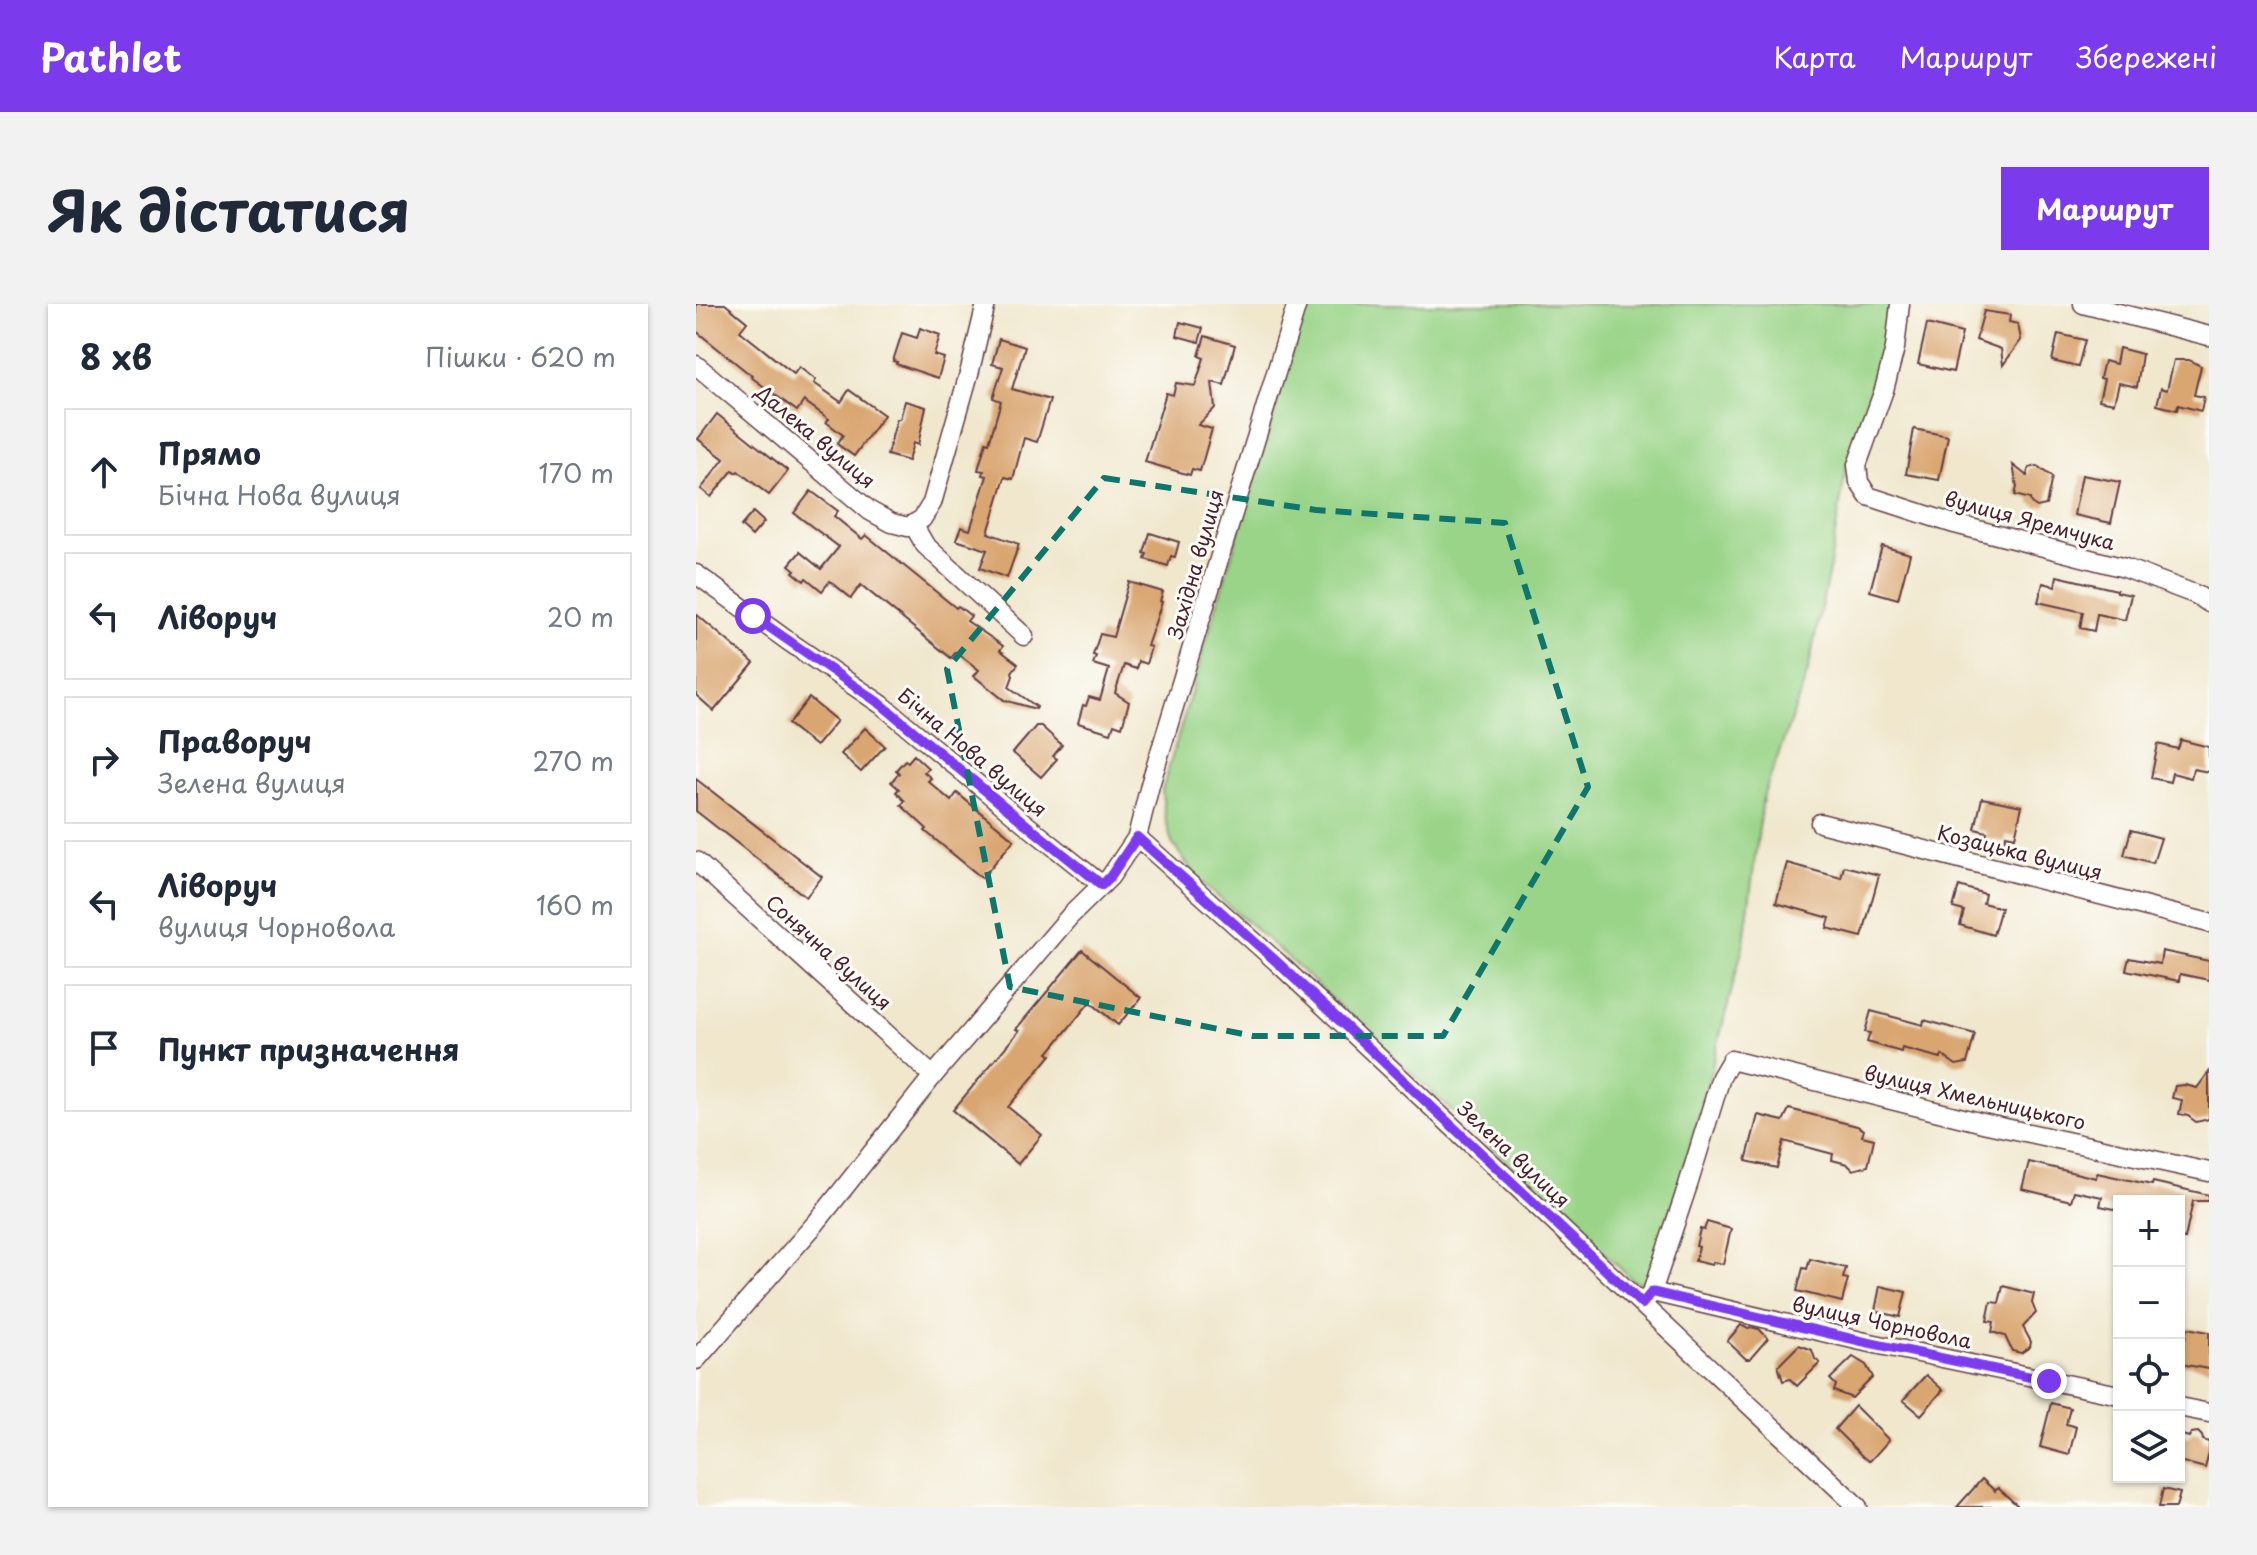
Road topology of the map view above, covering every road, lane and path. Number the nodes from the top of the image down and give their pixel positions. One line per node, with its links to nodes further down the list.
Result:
1 (986, 304): 7 (street)
2 (1297, 304): 12 (street, Західна вулиця)
3 (1900, 304): 9 (street, вулиця Яремчука)
4 (2083, 304): 5 (street)
5 (2209, 336)
6 (696, 365): 7 (street, Далека вулиця)
7 (913, 524): 10 (street)
8 (696, 574): 14 (street, Бічна Нова вулиця)
9 (2209, 603)
10 (1024, 636)
11 (1820, 823): 15 (street, Козацька вулиця)
12 (1137, 837): 14 (street, Західна вулиця); 18 (street, Зелена вулиця)
13 (696, 861): 16 (street, Сонячна вулиця)
14 (1102, 885): 16 (street, Західна вулиця)
15 (2209, 923)
16 (933, 1076): 19 (street, Західна вулиця)
17 (2209, 1172): 18 (street, вулиця Хмельницького)
18 (1647, 1298): 20 (street, вулиця Чорновола); 23 (street, Зелена вулиця)
19 (696, 1360)
20 (2113, 1394)
21 (2185, 1408): 22 (street)
22 (2209, 1413)
23 (1858, 1507)

